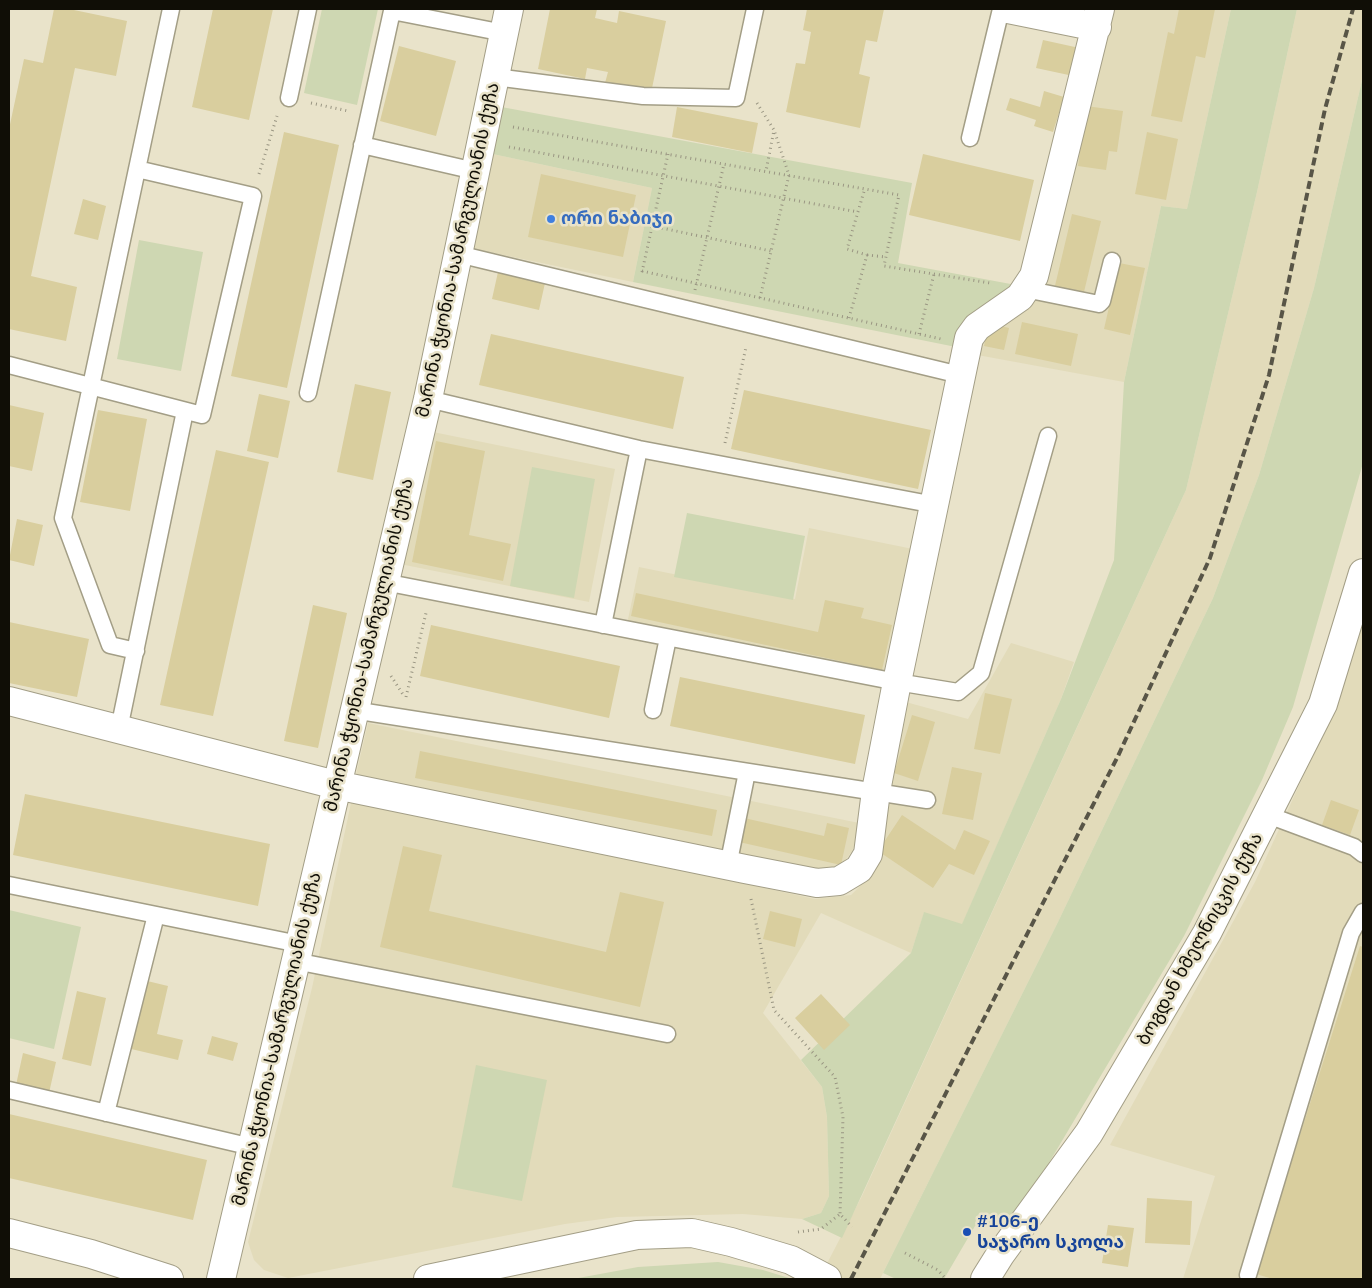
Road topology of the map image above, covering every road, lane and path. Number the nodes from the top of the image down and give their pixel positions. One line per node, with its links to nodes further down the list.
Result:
1 (172, 9): 18 (lane)
2 (308, 9): 10 (lane)
3 (755, 9): 9 (lane)
4 (1001, 9): 14 (lane)
5 (1008, 9): 6 (street)
6 (1099, 18): 38 (street)
7 (507, 21): 8 (street, მარინა ჭყონია-სამარგულიანის ქუჩა); 11 (lane)
8 (495, 77): 9 (lane); 13 (street, მარინა ჭყონია-სამარგულიანის ქუჩა)
9 (741, 77): 12 (path)
10 (289, 98): 11 (path); 25 (path)
11 (369, 115): 15 (lane)
12 (774, 130): 20 (path); 21 (path)
13 (483, 132): 16 (path); 19 (street, მარინა ჭყონია-სამარგულიანის ქუჩა); 22 (path)
14 (970, 138)
15 (362, 145): 19 (lane); 49 (lane)
16 (668, 154): 17 (path); 22 (path)
17 (724, 164): 20 (path); 23 (path)
18 (137, 169): 25 (lane); 48 (lane)
19 (475, 171): 31 (street, მარინა ჭყონია-სამარგულიანის ქუჩა)
20 (766, 171): 21 (path)
21 (789, 175): 24 (path); 26 (path)
22 (664, 176): 23 (path); 28 (path)
23 (719, 186): 26 (path); 29 (path)
24 (865, 188): 27 (path); 33 (path)
25 (253, 196): 51 (lane)
26 (783, 198): 27 (path); 30 (path)
27 (858, 212): 32 (path)
28 (652, 226): 29 (path); 35 (path)
29 (708, 237): 30 (path); 37 (path)
30 (771, 250): 40 (path)
31 (458, 254): 39 (lane); 50 (street, მარინა ჭყონია-სამარგულიანის ქუჩა)
32 (867, 255): 33 (path); 42 (path)
33 (886, 257): 36 (path)
34 (1112, 261): 38 (lane)
35 (642, 271): 37 (path); 39 (path)
36 (934, 274): 38 (path); 44 (path)
37 (697, 283): 40 (path); 41 (path)
38 (1025, 289): 45 (street)
39 (636, 297): 41 (lane)
40 (760, 298): 42 (path)
41 (691, 310): 43 (lane)
42 (849, 318): 44 (path)
43 (751, 325): 47 (lane); 54 (path)
44 (919, 334): 45 (path)
45 (967, 345): 47 (street)
46 (9, 365): 48 (lane)
47 (960, 375): 55 (street)
48 (91, 386): 51 (lane); 61 (lane)
49 (308, 392)
50 (428, 399): 53 (lane); 57 (street, მარინა ჭყონია-სამარგულიანის ქუჩა)
51 (185, 411): 61 (lane)
52 (1048, 436): 62 (lane)
53 (640, 449): 54 (lane); 59 (lane)
54 (721, 464): 55 (lane)
55 (935, 505): 62 (street)
56 (1363, 573): 72 (street, ბოგდან ხმელნიცკის ქუჩა)
57 (384, 582): 58 (lane); 64 (street, მარინა ჭყონია-სამარგულიანის ქუჩა)
58 (431, 591): 59 (lane); 66 (path)
59 (603, 625): 60 (lane)
60 (668, 638): 62 (lane); 65 (lane)
61 (136, 651): 67 (lane)
62 (897, 682): 70 (street)
63 (9, 701): 67 (street)
64 (353, 710): 66 (lane); 69 (street, მარინა ჭყონია-სამარგულიანის ქუჩა)
65 (653, 710)
66 (402, 718): 68 (lane)
67 (119, 729): 69 (street)
68 (747, 772): 70 (lane); 74 (lane)
69 (336, 785): 74 (street); 78 (street, მარინა ჭყონია-სამარგულიანის ქუჩა)
70 (876, 791): 71 (lane); 74 (street)
71 (927, 800)
72 (1268, 815): 73 (lane); 92 (street, ბოგდან ხმელნიცკის ქუჩა)
73 (1363, 854)
74 (737, 868): 83 (path)
75 (9, 885): 77 (lane)
76 (1363, 912): 86 (lane)
77 (156, 915): 78 (lane); 81 (lane)
78 (297, 952): 79 (lane); 82 (street, მარინა ჭყონია-სამარგულიანის ქუჩა)
79 (667, 1034)
80 (9, 1090): 81 (lane)
81 (106, 1113): 82 (lane)
82 (252, 1147): 88 (street, მარინა ჭყონია-სამარგულიანის ქუჩა)
83 (840, 1214)
84 (9, 1233): 87 (street)
85 (904, 1253): 91 (path)
86 (1248, 1275)
87 (169, 1279)
88 (221, 1279)
89 (428, 1279): 90 (street)
90 (827, 1279)
91 (946, 1279)
92 (985, 1279)

